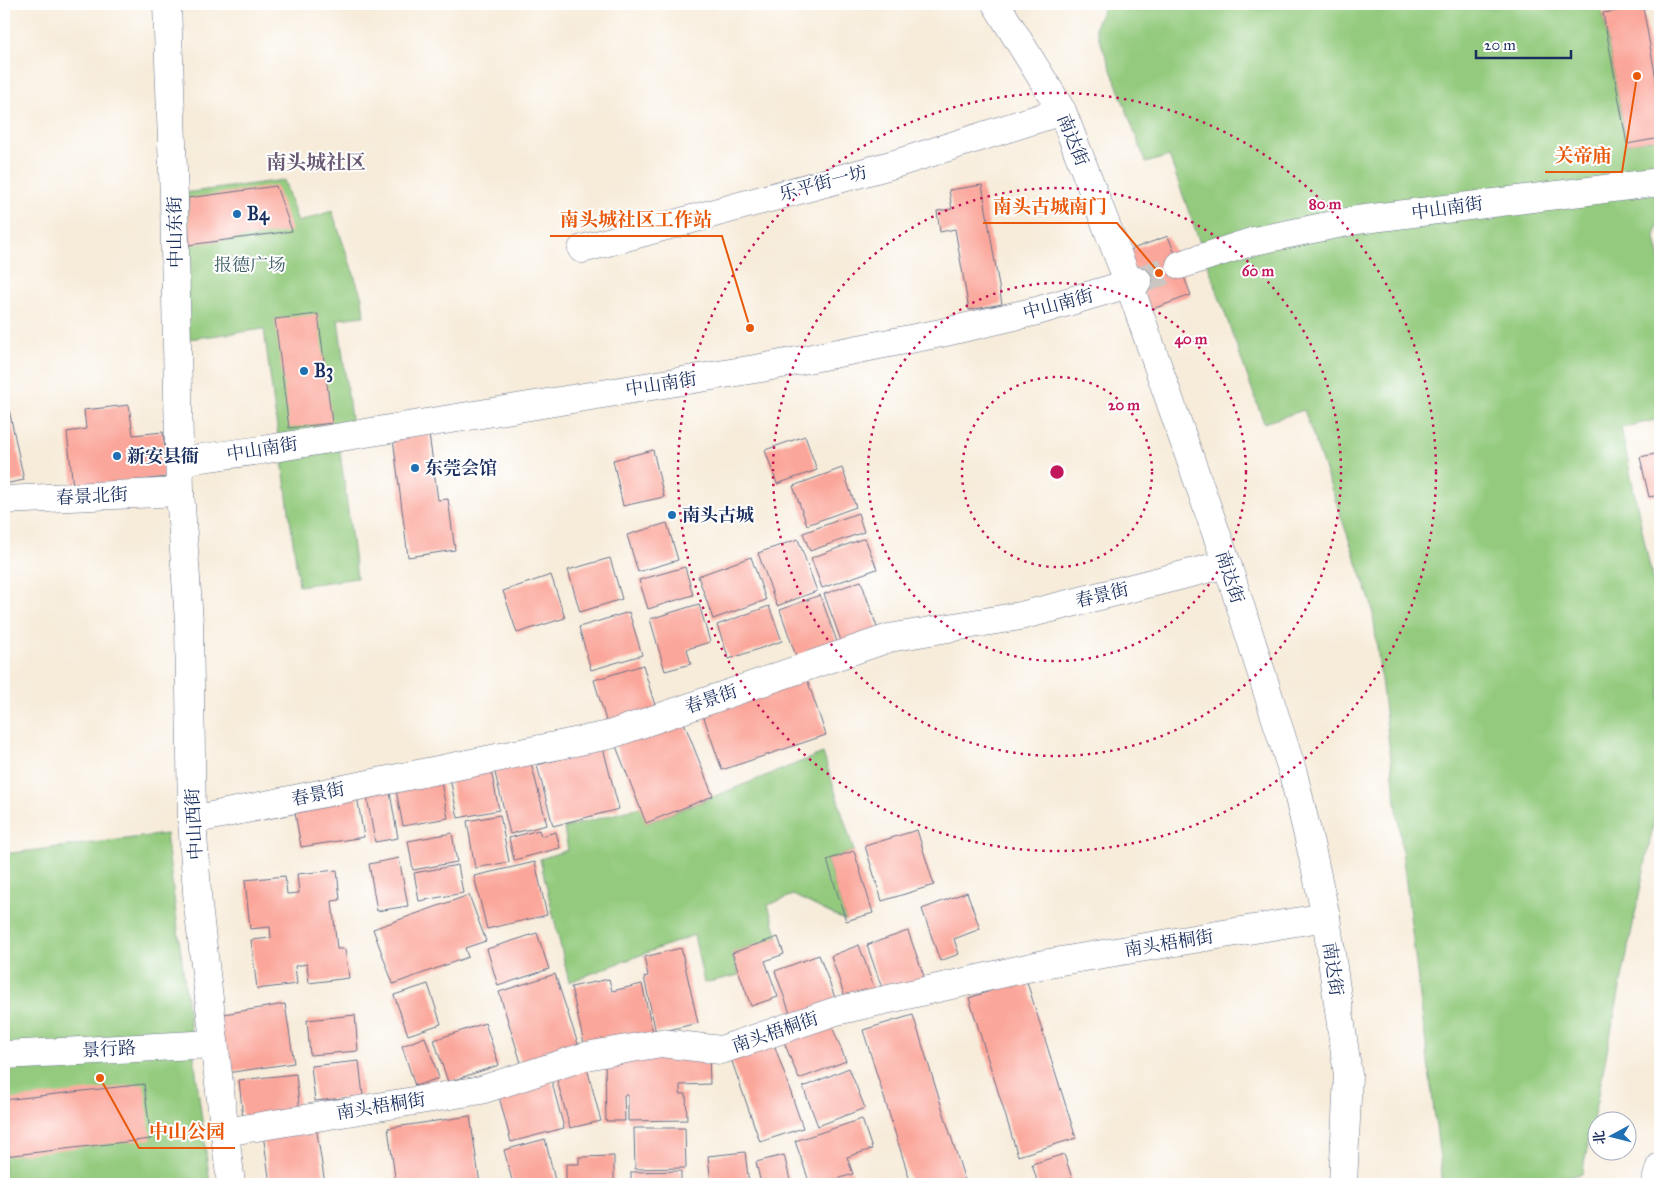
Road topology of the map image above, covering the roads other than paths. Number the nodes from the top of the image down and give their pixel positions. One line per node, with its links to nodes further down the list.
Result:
1 (168, 4): 8 (street, 中山东街)
2 (996, 4): 3 (street, 南达街)
3 (1062, 111): 5 (street, 乐平街一坊); 7 (street, 南达街)
4 (1660, 182): 6 (street, 中山南街)
5 (582, 249)
6 (1180, 265)
7 (1134, 282): 8 (street, 中山南街); 11 (street, 南达街)
8 (179, 461): 9 (street, 中山西街)
9 (180, 492): 10 (street, 春景北街); 12 (street, 中山西街)
10 (4, 500)
11 (1227, 564): 12 (street, 春景街); 13 (street, 南达街)
12 (192, 820): 14 (street, 中山西街)
13 (1326, 917): 16 (street, 南头梧桐街); 19 (street, 南达街)
14 (213, 1044): 15 (street, 景行路); 16 (street, 中山西街)
15 (4, 1055)
16 (225, 1132): 18 (street, 中山西街)
17 (1660, 1167): 20 (street)
18 (231, 1184)
19 (1343, 1184)
20 (1655, 1184)

